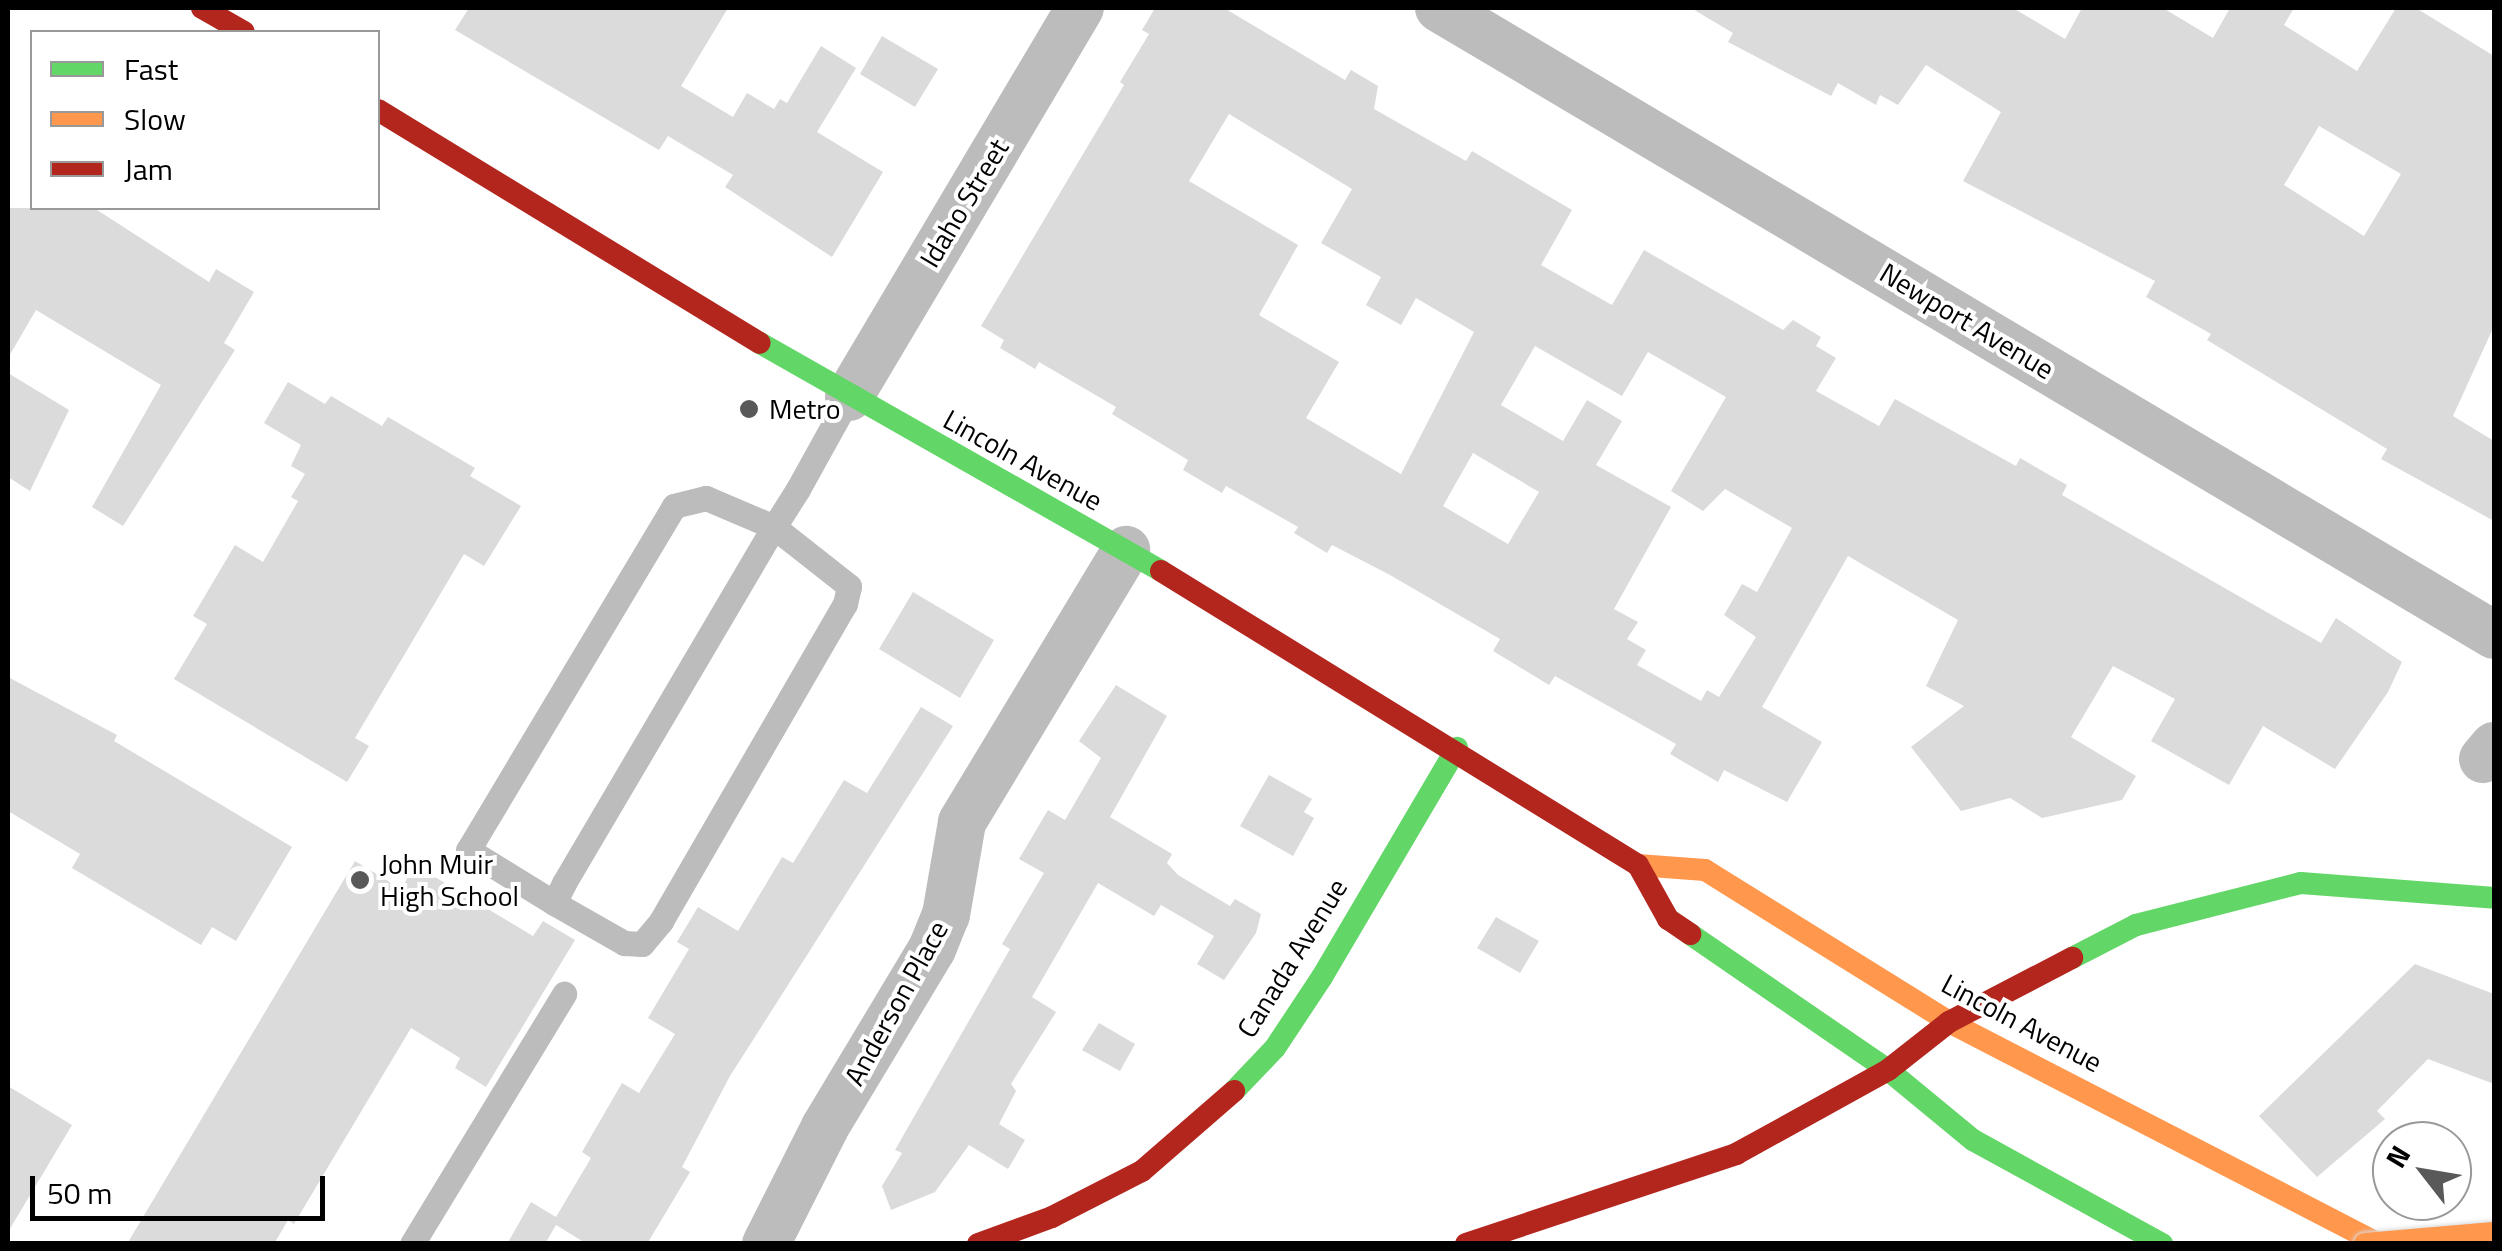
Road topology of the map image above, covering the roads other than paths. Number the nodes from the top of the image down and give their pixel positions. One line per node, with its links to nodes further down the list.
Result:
1 (202, 8): 4 (main road)
2 (1080, 8): 6 (street, Idaho Street)
3 (1440, 8): 9 (street, Newport Avenue)
4 (240, 30)
5 (380, 111): 6 (main road, Lincoln Avenue)
6 (849, 398): 7 (lane); 8 (main road, Lincoln Avenue)
7 (774, 527): 13 (lane); 13 (lane); 13 (lane)
8 (1126, 550): 10 (main road, Lincoln Avenue); 19 (street, Anderson Place)
9 (2494, 635)
10 (1457, 748): 11 (main road, Lincoln Avenue); 20 (main road, Canada Avenue)
11 (1638, 865): 15 (main road, Lincoln Avenue); 16 (main road, Lincoln Avenue)
12 (2494, 898): 15 (main road)
13 (554, 903)
14 (564, 994): 18 (lane)
15 (1949, 1022): 16 (main road); 24 (main road, Lincoln Avenue)
16 (1888, 1070): 21 (main road); 22 (main road, Lincoln Avenue)
17 (2494, 1233): 23 (main road, bridge)
18 (412, 1244)
19 (766, 1244)
20 (978, 1244)
21 (1466, 1244)
22 (2162, 1244)
23 (2365, 1244)
24 (2380, 1244)

